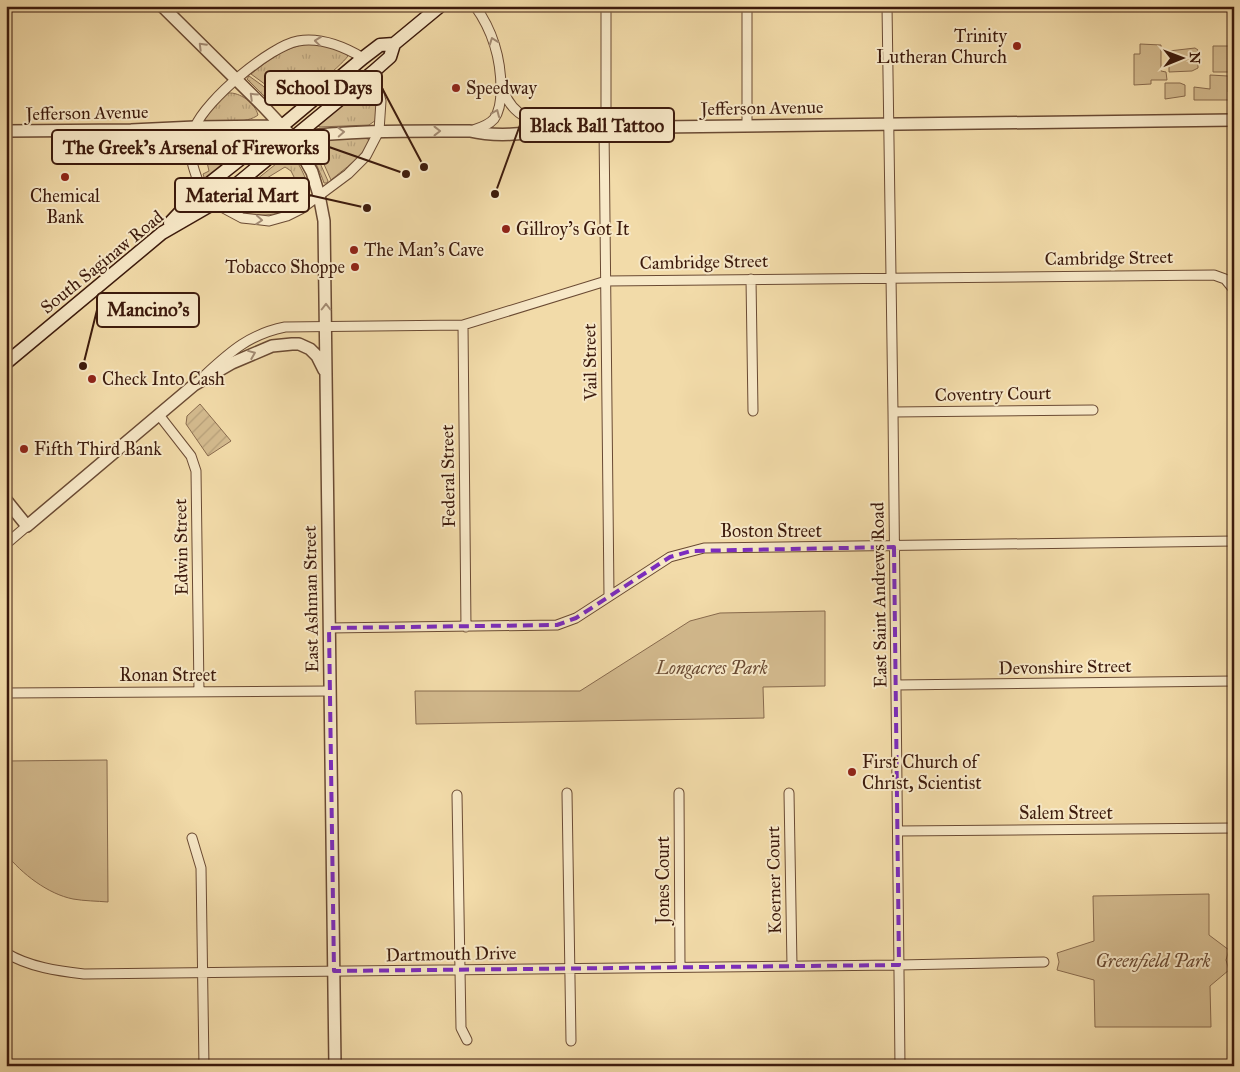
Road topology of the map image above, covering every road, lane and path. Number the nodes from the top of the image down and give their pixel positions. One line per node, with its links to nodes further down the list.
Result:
1 (162, 6): 11 (street, East Ashman Street, one-way to 1)
2 (440, 6): 7 (main road)
3 (474, 6): 10 (street, one-way to 3)
4 (746, 6): 14 (street)
5 (887, 6): 13 (street, East Saint Andrews Road)
6 (606, 7): 17 (street, Vail Street)
7 (394, 44): 8 (main road); 9 (main road, South Saginaw Road)
8 (363, 58): 11 (street, one-way to 11); 15 (main road)
9 (373, 72): 21 (street); 23 (main road, South Saginaw Road)
10 (501, 79): 18 (street); 22 (street, one-way to 10)
11 (237, 80): 15 (street, East Ashman Street, one-way to 11); 16 (street)
12 (1234, 120): 13 (street, Jefferson Avenue)
13 (889, 124): 14 (street, Jefferson Avenue); 29 (street, East Saint Andrews Road)
14 (747, 125): 17 (street, Jefferson Avenue)
15 (282, 126): 16 (street, Jefferson Avenue); 23 (street, East Ashman Street); 25 (main road)
16 (196, 127): 19 (street, Jefferson Avenue); 24 (street)
17 (604, 127): 18 (street, Jefferson Avenue); 31 (street, Vail Street)
18 (575, 128): 22 (street, Jefferson Avenue)
19 (169, 129): 20 (street, Jefferson Avenue); 24 (street, Jefferson Avenue)
20 (6, 131)
21 (379, 131): 22 (street, Jefferson Avenue, one-way to 22); 23 (street, Jefferson Avenue, one-way to 21); 26 (street)
22 (470, 131)
23 (293, 138): 26 (street, East Ashman Street); 27 (main road, South Saginaw Road)
24 (190, 147): 25 (street)
25 (201, 190): 28 (main road)
26 (319, 195): 27 (street, one-way to 26); 34 (street, East Ashman Street, one-way to 26)
27 (214, 203): 28 (main road, South Saginaw Road)
28 (162, 233): 35 (main road, South Saginaw Road)
29 (891, 278): 30 (street, Cambridge Street); 32 (street, Cambridge Street); 40 (street, East Saint Andrews Road)
30 (751, 279): 31 (street, Cambridge Street); 39 (street)
31 (606, 281): 33 (street, Cambridge Street); 47 (street, Vail Street)
32 (1234, 290)
33 (463, 324): 34 (street, Cambridge Street); 48 (street, Federal Street)
34 (326, 326): 36 (street, East Ashman Street); 37 (street, Cambridge Street)
35 (6, 363)
36 (326, 374): 37 (street, Cambridge Street, one-way to 36); 49 (street, East Ashman Street)
37 (194, 385): 41 (street, Cambridge Street)
38 (1093, 410): 40 (street, Coventry Court)
39 (753, 411)
40 (893, 412): 46 (street, East Saint Andrews Road)
41 (159, 415): 43 (street, Cambridge Street); 52 (street, Edwin Street)
42 (6, 500): 43 (street)
43 (28, 526): 45 (street, Cambridge Street)
44 (1234, 541): 46 (street, Boston Street)
45 (6, 544)
46 (894, 547): 47 (street, Boston Street); 51 (street, East Saint Andrews Road)
47 (609, 596): 48 (street, Boston Street)
48 (466, 627): 49 (street, Boston Street)
49 (329, 628): 53 (street, East Ashman Street)
50 (1234, 681): 51 (street, Devonshire Street)
51 (896, 685): 60 (street, East Saint Andrews Road)
52 (199, 691): 53 (street, Ronan Street); 54 (street, Ronan Street)
53 (330, 691): 69 (street, East Ashman Street)
54 (6, 693)
55 (567, 793): 68 (street)
56 (679, 793): 66 (street, Jones Court)
57 (789, 793): 65 (street, Koerner Court)
58 (457, 795): 67 (street)
59 (1234, 828): 60 (street, Salem Street)
60 (898, 831): 64 (street, East Saint Andrews Road)
61 (192, 838): 70 (street)
62 (6, 953): 70 (street, Dartmouth Drive)
63 (1044, 962): 64 (street, Dartmouth Drive)
64 (899, 965): 65 (street, Dartmouth Drive); 75 (street, East Saint Andrews Road)
65 (792, 966): 66 (street, Dartmouth Drive)
66 (680, 967): 68 (street, Dartmouth Drive)
67 (460, 969): 68 (street, Dartmouth Drive); 69 (street, Dartmouth Drive); 71 (street)
68 (570, 969): 72 (street)
69 (334, 972): 70 (street, Dartmouth Drive); 74 (street, East Ashman Street)
70 (203, 973): 73 (street)
71 (467, 1040)
72 (571, 1041)
73 (204, 1066)
74 (335, 1066)
75 (900, 1066)

